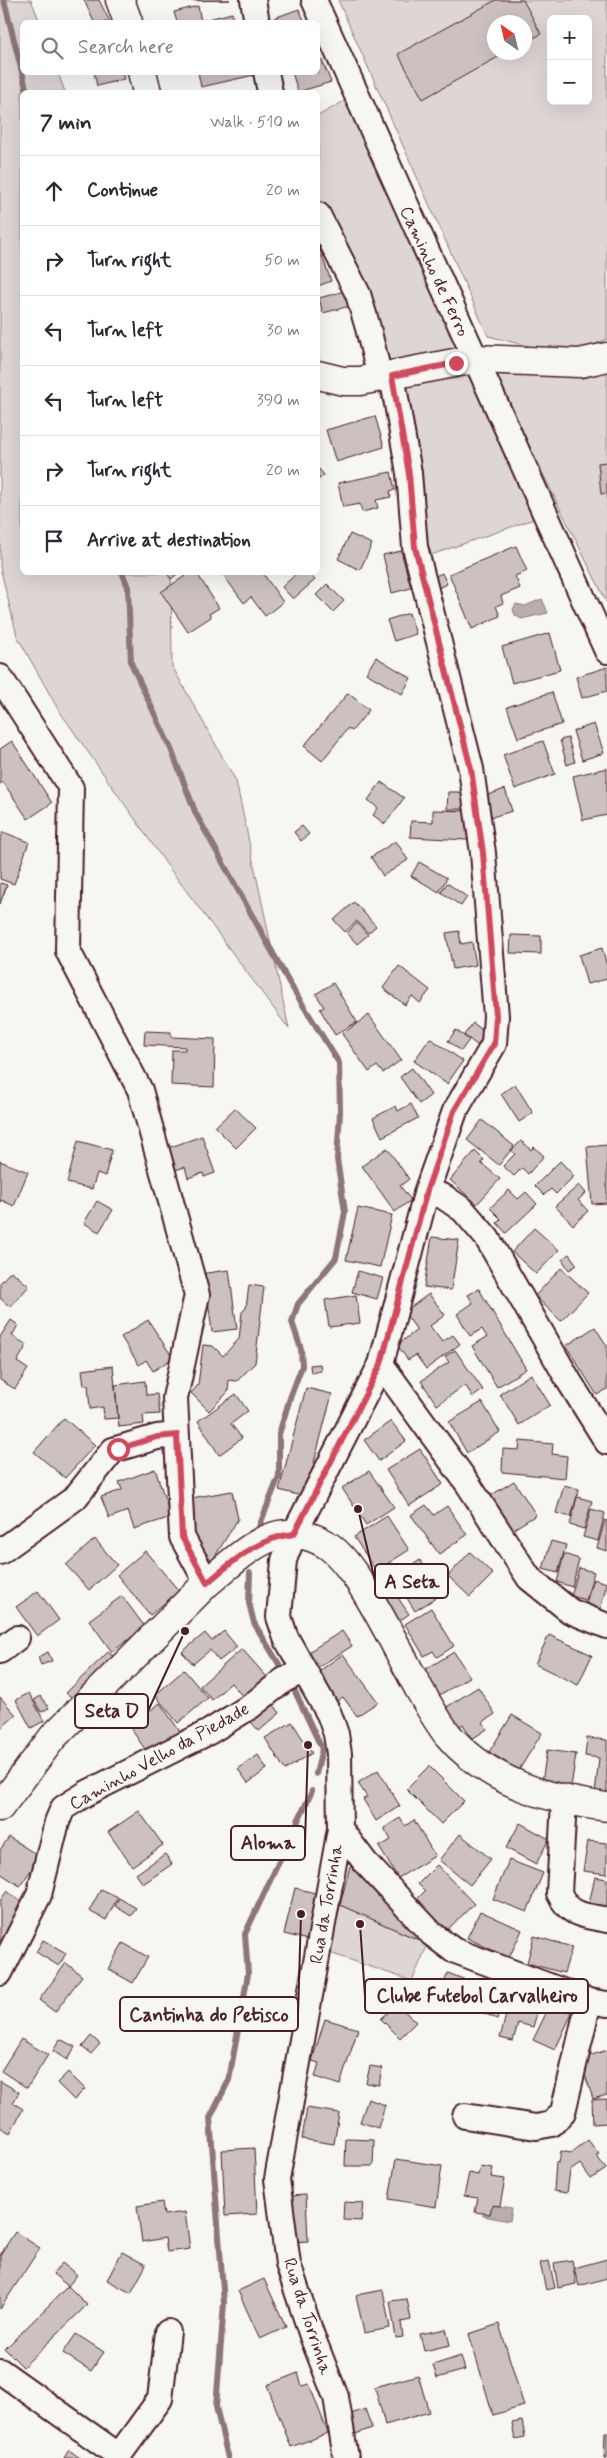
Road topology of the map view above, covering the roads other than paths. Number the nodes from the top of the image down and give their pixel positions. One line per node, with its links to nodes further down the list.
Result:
1 (120, 0): 4 (street)
2 (253, 0): 5 (street)
3 (314, 0): 12 (street, Caminho de Ferro)
4 (127, 20)
5 (257, 20)
6 (143, 75): 8 (street)
7 (267, 75): 9 (street)
8 (147, 90)
9 (270, 90)
10 (320, 218): 14 (street, Rua da Torrinha)
11 (607, 356): 12 (street)
12 (475, 359): 14 (street); 15 (street, Caminho de Ferro)
13 (320, 375): 14 (street)
14 (386, 377): 17 (street, Rua da Torrinha)
15 (607, 651)
16 (0, 677): 19 (street)
17 (427, 1190): 18 (street, Rua da Torrinha); 20 (street)
18 (381, 1364): 21 (street, Rua da Torrinha); 24 (street)
19 (177, 1435): 22 (street); 23 (street)
20 (607, 1442)
21 (294, 1534): 23 (street); 25 (street, Rua da Torrinha); 27 (street)
22 (0, 1552)
23 (207, 1583): 26 (street)
24 (607, 1626)
25 (294, 1676): 29 (street, Rua da Torrinha); 31 (street, Caminho Velho da Piedade)
26 (2, 1800)
27 (564, 1801): 28 (street); 30 (street)
28 (607, 1807)
29 (340, 1830): 32 (street); 37 (street, Rua da Torrinha)
30 (607, 1920)
31 (0, 1973)
32 (598, 2002): 33 (street)
33 (465, 2116)
34 (168, 2332): 36 (street)
35 (0, 2371): 36 (street)
36 (118, 2456)
37 (346, 2458)

